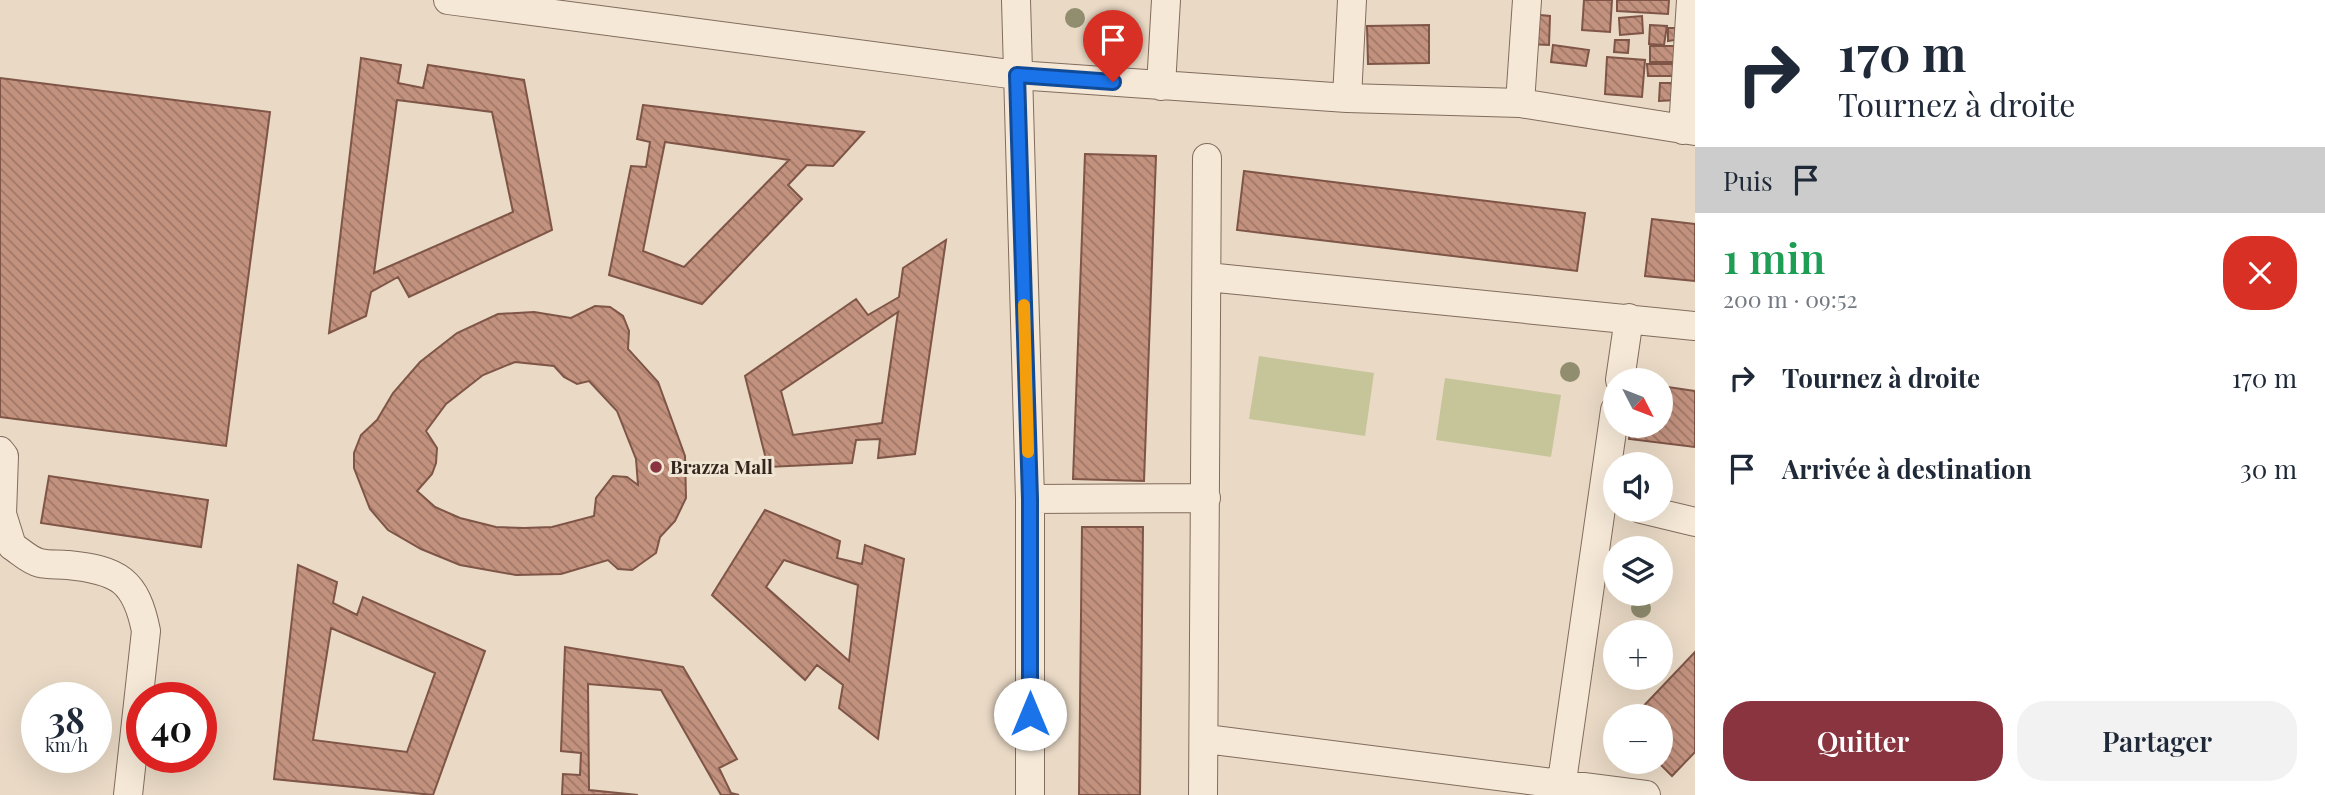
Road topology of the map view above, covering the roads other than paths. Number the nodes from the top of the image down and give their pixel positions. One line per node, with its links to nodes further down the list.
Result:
1 (448, 0): 7 (street)
2 (1016, 0): 7 (street)
3 (1166, 0): 8 (street)
4 (1352, 0): 9 (street)
5 (1527, 0): 10 (street)
6 (1691, 0): 11 (street)
7 (1017, 75): 8 (street); 19 (street)
8 (1161, 86): 9 (street)
9 (1347, 98): 10 (street)
10 (1520, 103): 11 (street)
11 (1689, 130)
12 (1208, 158): 13 (street)
13 (1207, 276): 14 (street); 18 (street)
14 (1629, 318): 15 (street); 16 (street)
15 (1695, 326)
16 (1622, 368)
17 (0, 451): 25 (street)
18 (1206, 498): 19 (street); 23 (street)
19 (1030, 499): 26 (street)
20 (1673, 517): 22 (street)
21 (1606, 522): 24 (street)
22 (1695, 522)
23 (1206, 738): 24 (street); 27 (street)
24 (1560, 790): 28 (street)
25 (128, 795)
26 (1030, 795)
27 (1203, 795)
28 (1646, 795)

